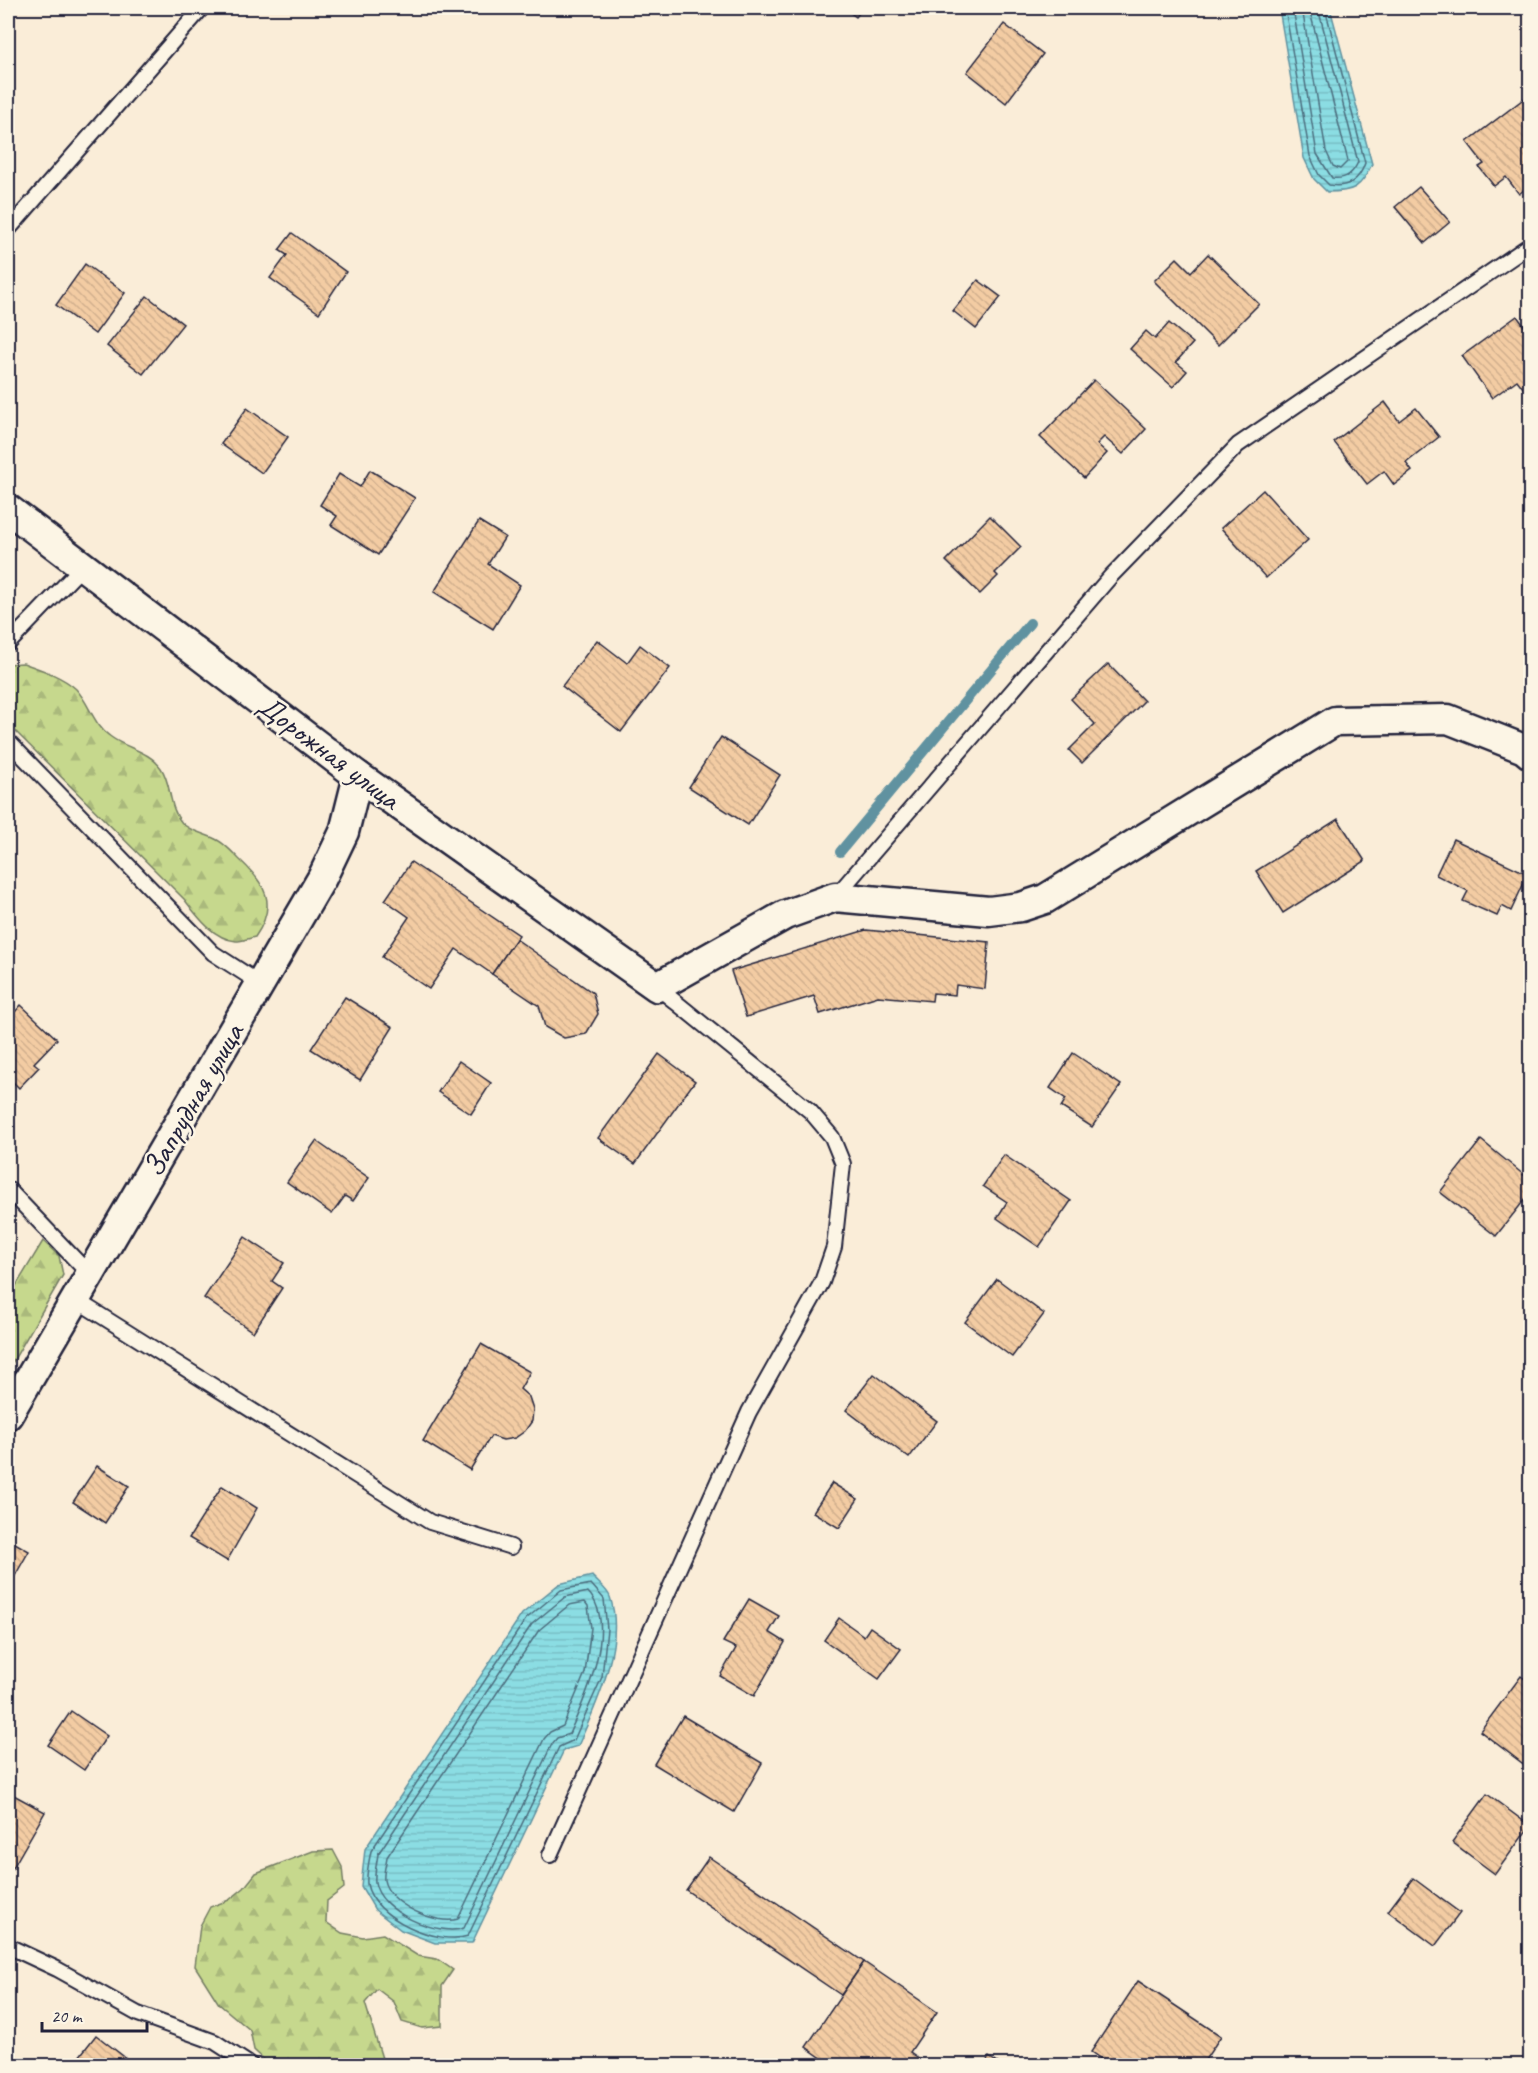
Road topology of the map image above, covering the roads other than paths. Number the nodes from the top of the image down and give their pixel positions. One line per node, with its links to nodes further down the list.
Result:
1 (202, 8): 2 (lane)
2 (8, 230)
3 (1530, 245): 10 (lane)
4 (8, 509): 5 (street, Дорожная улица)
5 (83, 567): 6 (lane); 9 (street, Дорожная улица)
6 (8, 644)
7 (8, 741): 11 (lane)
8 (1530, 754): 10 (street)
9 (358, 776): 11 (street, Запрудная улица); 12 (street, Дорожная улица)
10 (835, 897): 12 (street)
11 (261, 984): 14 (street, Запрудная улица)
12 (657, 987): 17 (lane)
13 (8, 1189): 14 (lane)
14 (83, 1288): 15 (street, Запрудная улица); 16 (lane)
15 (8, 1415)
16 (511, 1547)
17 (549, 1855)
18 (8, 1946): 19 (lane)
19 (252, 2066)

